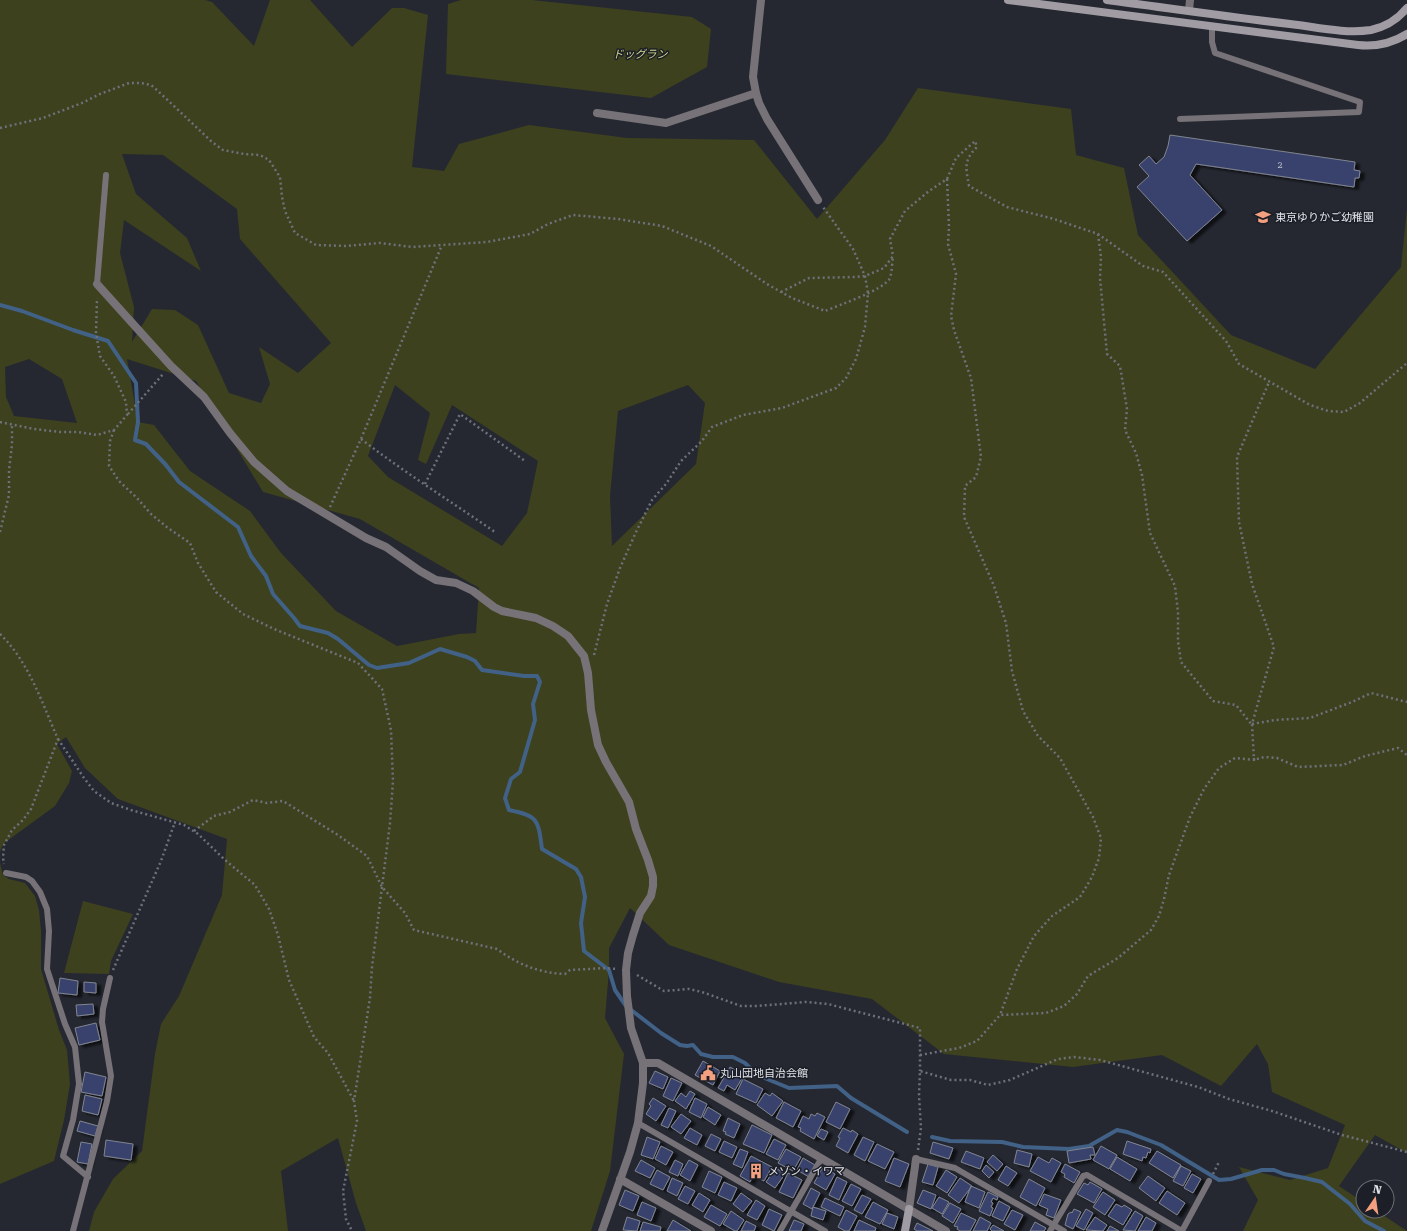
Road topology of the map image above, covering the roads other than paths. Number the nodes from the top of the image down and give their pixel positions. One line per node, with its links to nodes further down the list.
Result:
1 (761, 0): 9 (street)
2 (1008, 0): 7 (street)
3 (1107, 0): 6 (street)
4 (1190, 0): 6 (street)
5 (1407, 8): 6 (street)
6 (1189, 10)
7 (1212, 26): 8 (street); 11 (lane)
8 (1407, 34)
9 (756, 93): 10 (street); 13 (street)
10 (597, 113)
11 (1180, 120)
12 (106, 175): 14 (lane)
13 (818, 200)
14 (97, 284): 17 (street)
15 (6, 873): 21 (lane)
16 (110, 978): 21 (lane)
17 (643, 1063): 18 (street); 19 (street)
18 (638, 1123): 22 (street); 25 (lane)
19 (821, 1159): 24 (street); 25 (lane)
20 (916, 1159): 24 (street); 26 (lane)
21 (88, 1177): 27 (lane)
22 (620, 1179): 28 (street); 29 (street)
23 (1209, 1181): 35 (lane)
24 (909, 1210): 32 (street); 33 (street)
25 (791, 1212): 30 (lane); 31 (lane)
26 (1052, 1228): 34 (lane); 35 (lane)
27 (73, 1231)
28 (602, 1231)
29 (711, 1231)
30 (780, 1231)
31 (825, 1231)
32 (905, 1231)
33 (946, 1231)
34 (1064, 1231)
35 (1182, 1231)

